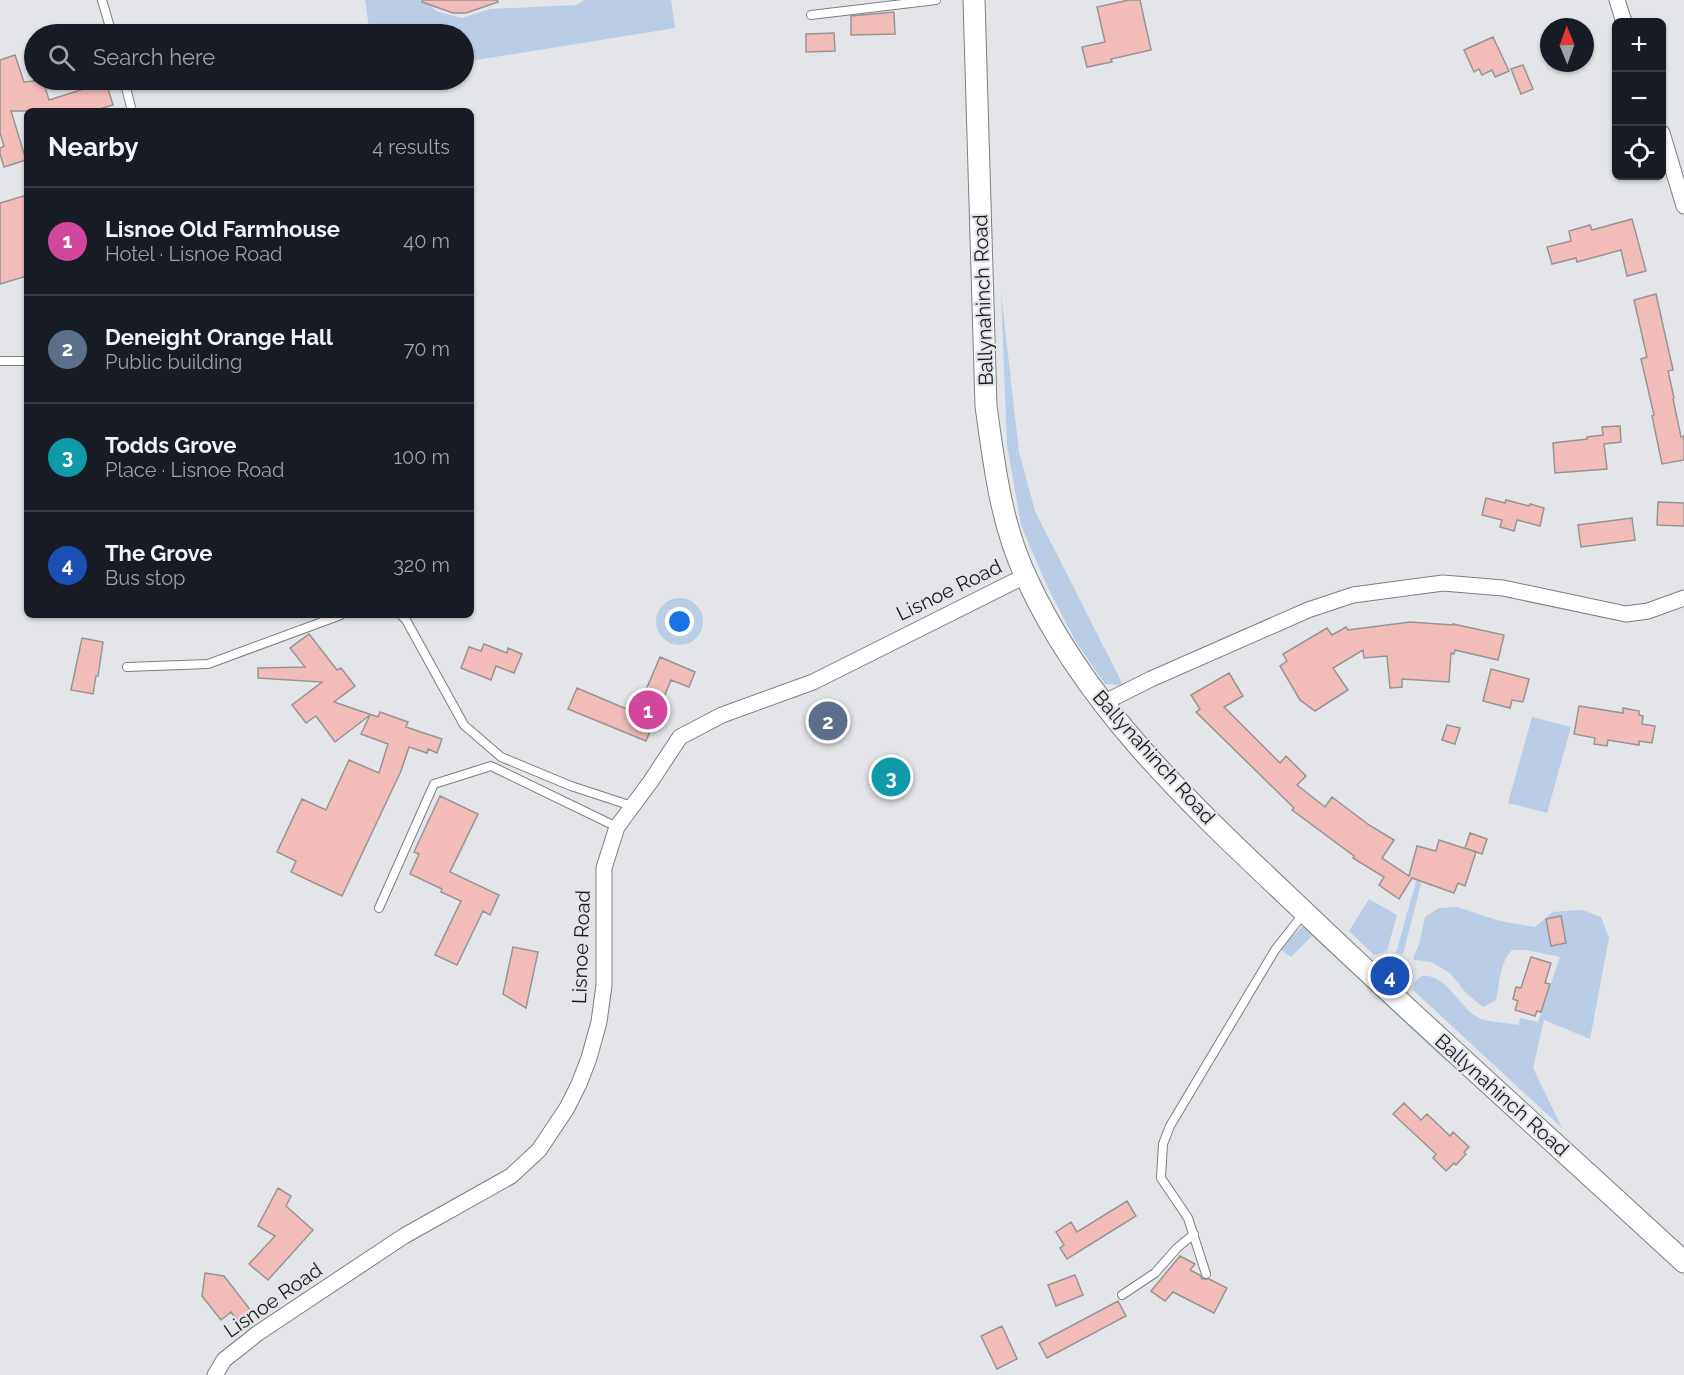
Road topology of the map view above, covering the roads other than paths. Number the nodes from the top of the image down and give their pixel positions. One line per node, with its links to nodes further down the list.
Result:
1 (102, 0): 7 (lane)
2 (936, 0): 5 (lane)
3 (974, 0): 14 (street, Ballynahinch Road)
4 (1617, 0): 6 (street)
5 (811, 15)
6 (1623, 18)
7 (109, 24)
8 (127, 90): 9 (lane)
9 (131, 108)
10 (1666, 146): 11 (street)
11 (1684, 206)
12 (0, 361): 13 (lane)
13 (24, 361)
14 (1025, 576): 19 (street, Ballynahinch Road); 20 (street, Lisnoe Road)
15 (1684, 598): 19 (street)
16 (333, 618): 18 (lane)
17 (404, 618): 20 (lane)
18 (127, 667)
19 (1103, 703): 23 (street, Ballynahinch Road)
20 (632, 806): 21 (street, Lisnoe Road)
21 (617, 827): 22 (lane); 28 (street, Lisnoe Road)
22 (379, 908)
23 (1305, 912): 24 (lane); 25 (street, Ballynahinch Road)
24 (1194, 1234): 26 (lane); 27 (lane)
25 (1684, 1262)
26 (1206, 1274)
27 (1122, 1295)
28 (215, 1375)

